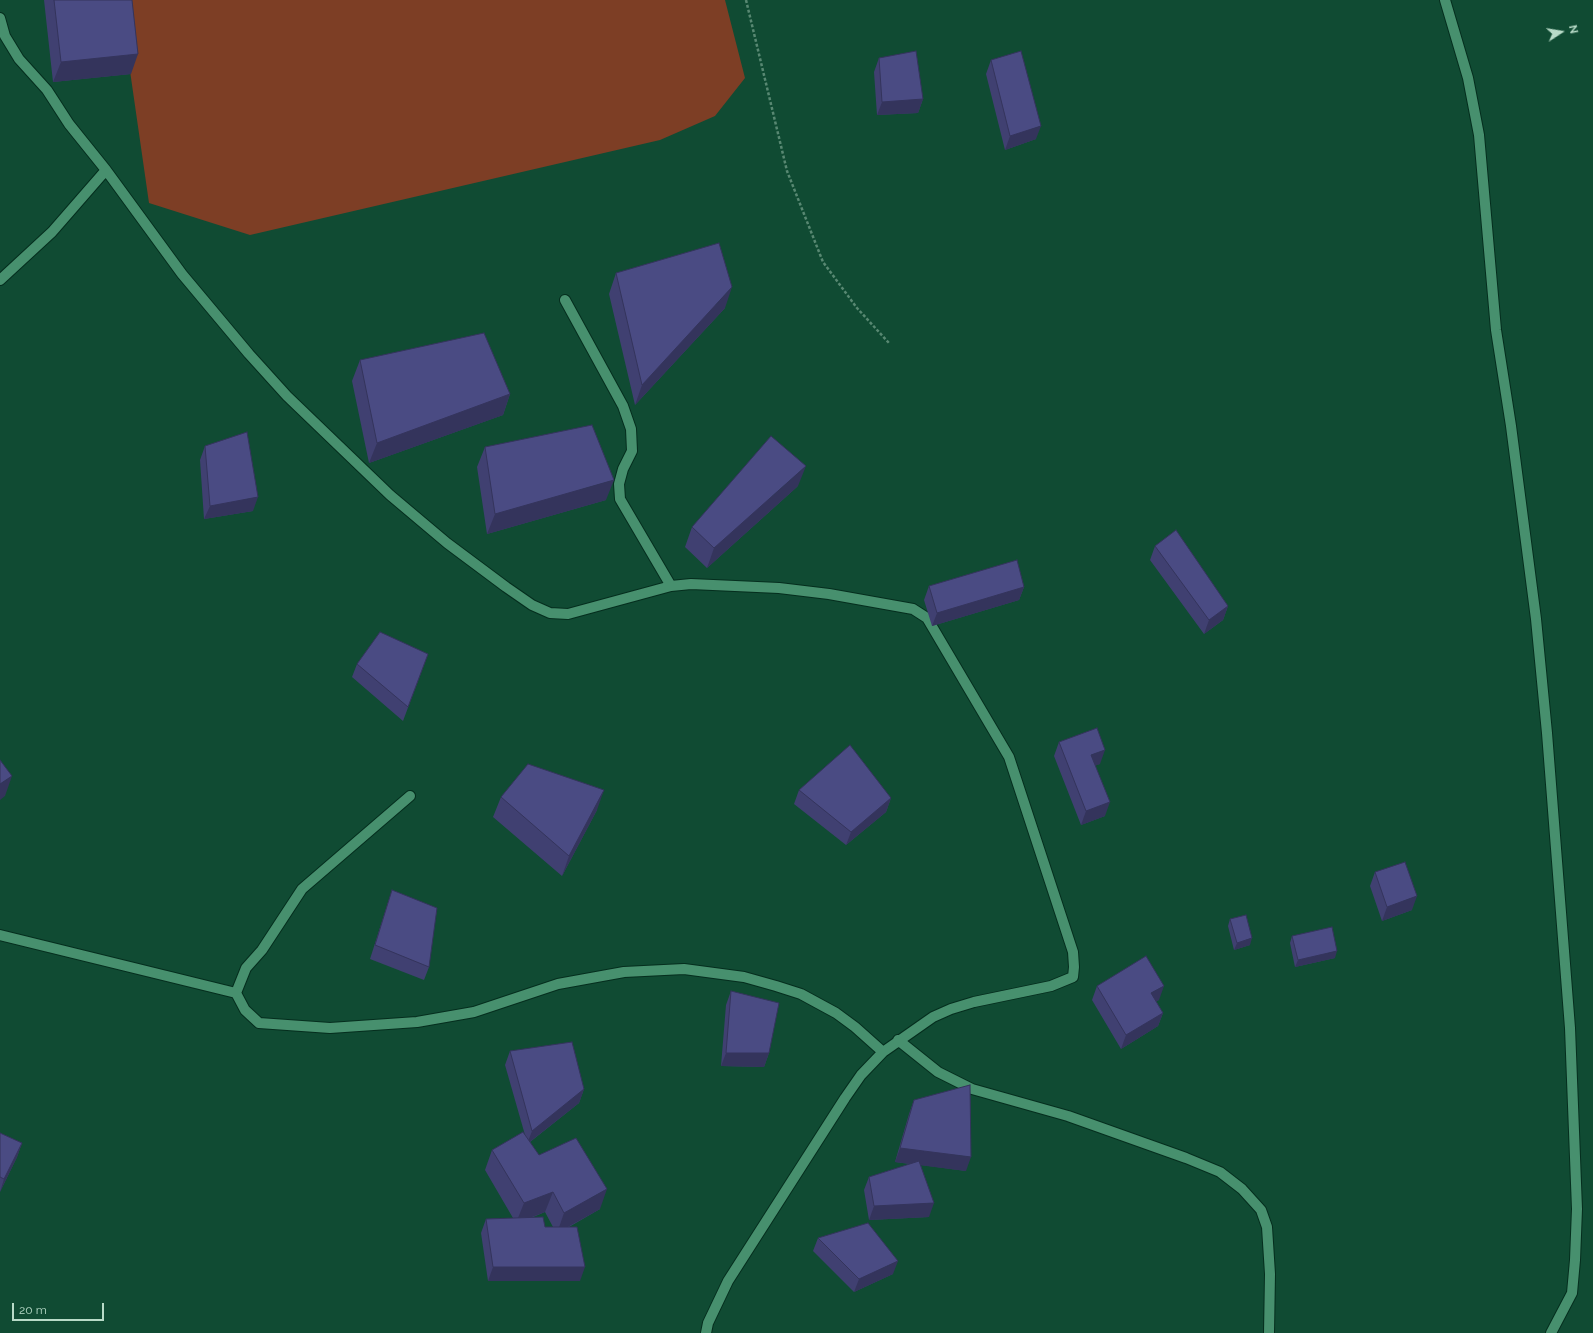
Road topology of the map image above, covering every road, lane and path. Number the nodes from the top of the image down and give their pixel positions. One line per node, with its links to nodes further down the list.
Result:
1 (746, 0): 7 (path)
2 (1445, 0): 16 (street)
3 (0, 18): 4 (street)
4 (106, 170): 5 (street); 8 (street)
5 (0, 280)
6 (565, 300): 8 (street)
7 (889, 342)
8 (671, 586): 12 (street)
9 (410, 796): 11 (street)
10 (0, 935): 11 (street)
11 (236, 994): 13 (street)
12 (898, 1040): 13 (street); 15 (street)
13 (882, 1052): 14 (street)
14 (706, 1333)
15 (1269, 1333)
16 (1551, 1333)

